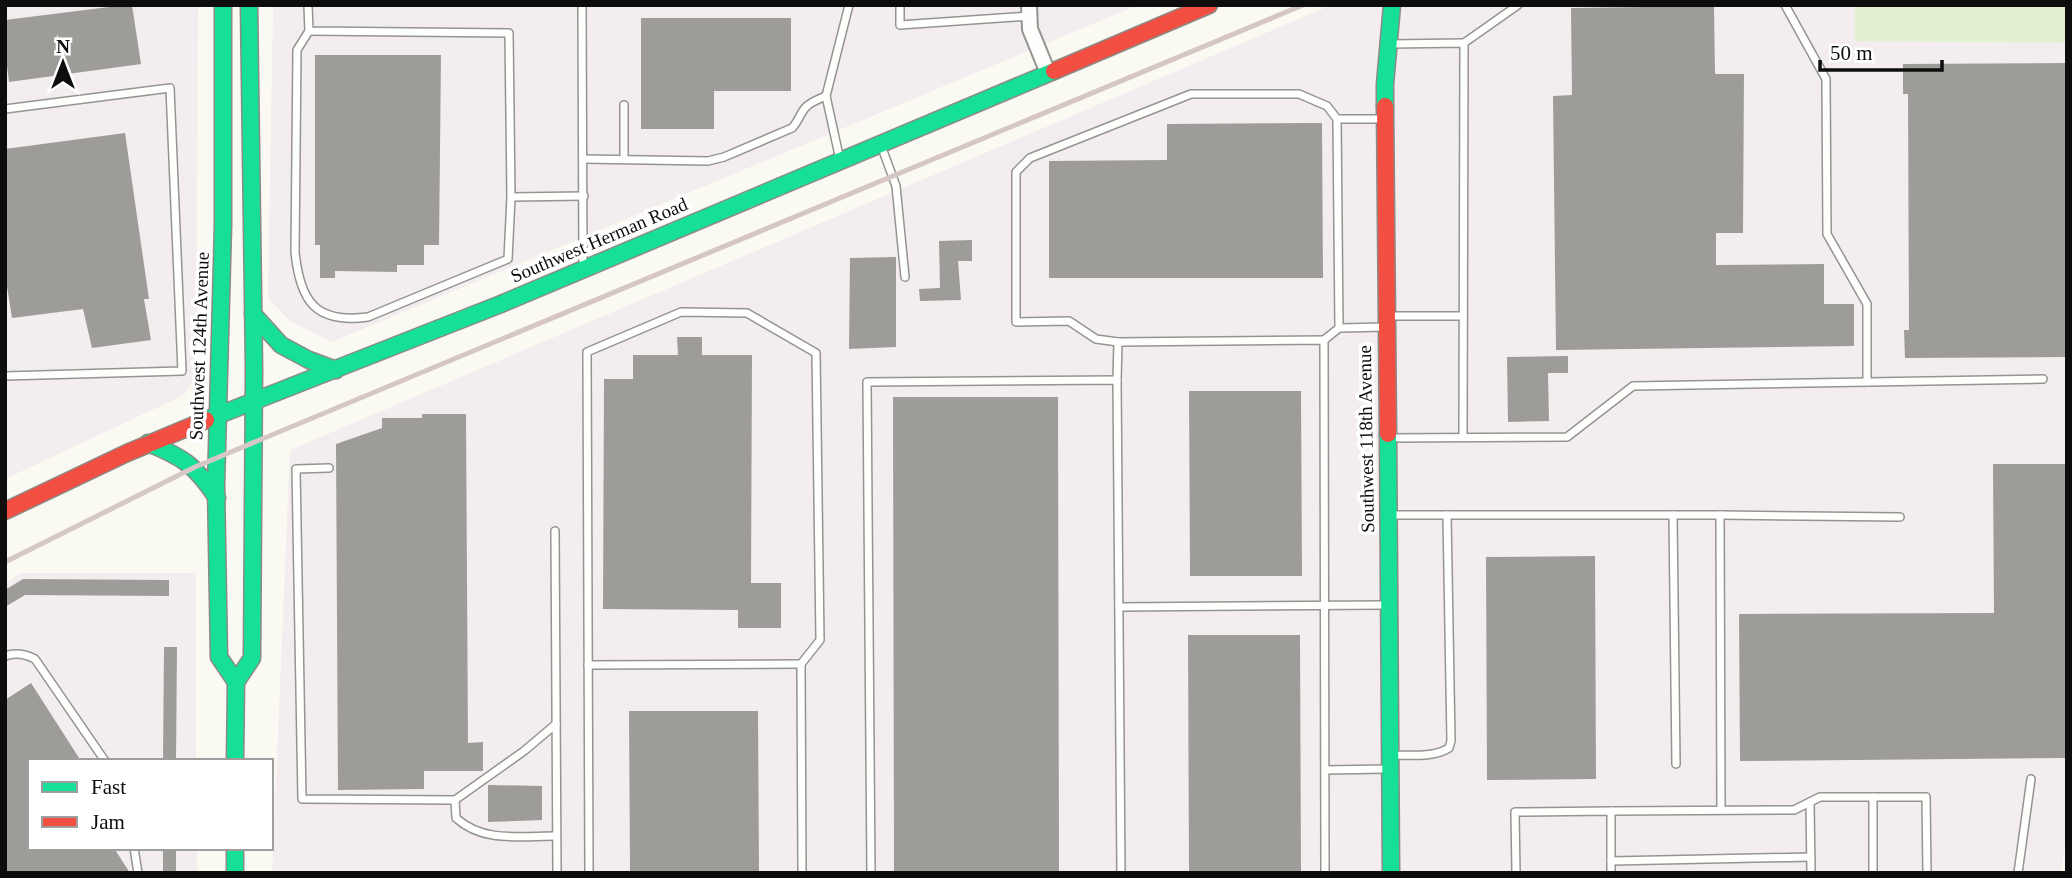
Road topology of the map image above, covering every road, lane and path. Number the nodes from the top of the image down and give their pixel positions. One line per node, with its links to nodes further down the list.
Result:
1 (223, 5): 41 (main road, Southwest 124th Avenue)
2 (249, 5): 29 (main road)
3 (308, 5): 12 (lane)
4 (582, 5): 22 (lane)
5 (849, 5): 16 (lane)
6 (900, 5): 11 (lane)
7 (1209, 5): 15 (main road, Southwest Herman Road)
8 (1392, 5): 14 (main road, Southwest 118th Avenue)
9 (1518, 5): 13 (lane)
10 (1785, 5): 39 (lane)
11 (1029, 10): 15 (street)
12 (309, 31): 26 (lane); 26 (lane)
13 (1464, 43): 14 (lane); 30 (lane)
14 (1389, 44): 20 (main road, Southwest 118th Avenue)
15 (1048, 73): 21 (main road, Southwest Herman Road)
16 (826, 96): 23 (lane); 24 (lane)
17 (624, 104): 23 (lane)
18 (5, 109): 36 (lane)
19 (1337, 119): 20 (lane); 32 (lane); 34 (lane)
20 (1385, 119): 31 (main road, Southwest 118th Avenue)
21 (880, 144): 24 (main road, Southwest Herman Road); 28 (lane)
22 (583, 159): 23 (lane); 25 (lane)
23 (624, 159)
24 (840, 161): 27 (main road, Southwest Herman Road)
25 (584, 195): 26 (lane); 27 (lane)
26 (511, 197)
27 (583, 270): 35 (main road, Southwest Herman Road)
28 (905, 277)
29 (253, 314): 35 (main road); 40 (main road)
30 (1464, 316): 31 (lane); 43 (lane)
31 (1386, 322): 32 (lane); 42 (main road, Southwest 118th Avenue)
32 (1339, 328): 33 (lane)
33 (1324, 340): 34 (lane); 54 (lane)
34 (1118, 342): 38 (lane)
35 (336, 370): 40 (main road, Southwest Herman Road)
36 (5, 376)
37 (2043, 379): 39 (lane)
38 (1117, 380): 56 (lane); 83 (lane)
39 (1867, 382): 43 (lane)
40 (254, 400): 41 (main road, Southwest Herman Road); 60 (main road)
41 (218, 414): 44 (main road, Southwest Herman Road); 46 (main road, Southwest 124th Avenue)
42 (1387, 438): 43 (lane); 50 (main road, Southwest 118th Avenue)
43 (1463, 438)
44 (148, 443): 46 (main road); 47 (main road, Southwest Herman Road)
45 (329, 468): 69 (lane)
46 (217, 498): 60 (main road, Southwest 124th Avenue)
47 (5, 511)
48 (1673, 514): 49 (lane); 51 (lane); 65 (lane)
49 (1720, 514): 52 (lane); 71 (lane)
50 (1388, 515): 51 (lane); 55 (main road, Southwest 118th Avenue)
51 (1447, 515): 64 (lane)
52 (1900, 517)
53 (555, 531): 61 (lane)
54 (1324, 605): 55 (lane); 56 (lane); 66 (lane)
55 (1389, 605): 64 (main road, Southwest 118th Avenue)
56 (1119, 607): 84 (lane)
57 (5, 656): 62 (lane)
58 (801, 664): 59 (lane); 59 (lane); 82 (lane)
59 (588, 665): 81 (lane)
60 (236, 682): 63 (main road)
61 (556, 724): 69 (lane); 73 (lane)
62 (104, 759)
63 (235, 759)
64 (1390, 762): 66 (lane); 86 (main road, Southwest 118th Avenue)
65 (1676, 764)
66 (1325, 770): 85 (lane)
67 (2031, 779): 92 (lane)
68 (1872, 797): 70 (lane); 90 (lane); 91 (lane)
69 (455, 800): 73 (lane)
70 (1810, 802): 71 (lane); 76 (lane)
71 (1721, 810): 72 (lane)
72 (1611, 811): 77 (lane); 87 (lane)
73 (556, 836): 80 (lane)
74 (134, 850): 78 (lane)
75 (235, 850): 79 (main road)
76 (1811, 857): 77 (lane); 89 (lane)
77 (1611, 860): 88 (lane)
78 (138, 873)
79 (235, 873)
80 (557, 873)
81 (589, 873)
82 (802, 873)
83 (871, 873)
84 (1121, 873)
85 (1325, 873)
86 (1391, 873)
87 (1516, 873)
88 (1611, 873)
89 (1811, 873)
90 (1873, 873)
91 (1927, 873)
92 (2018, 873)

